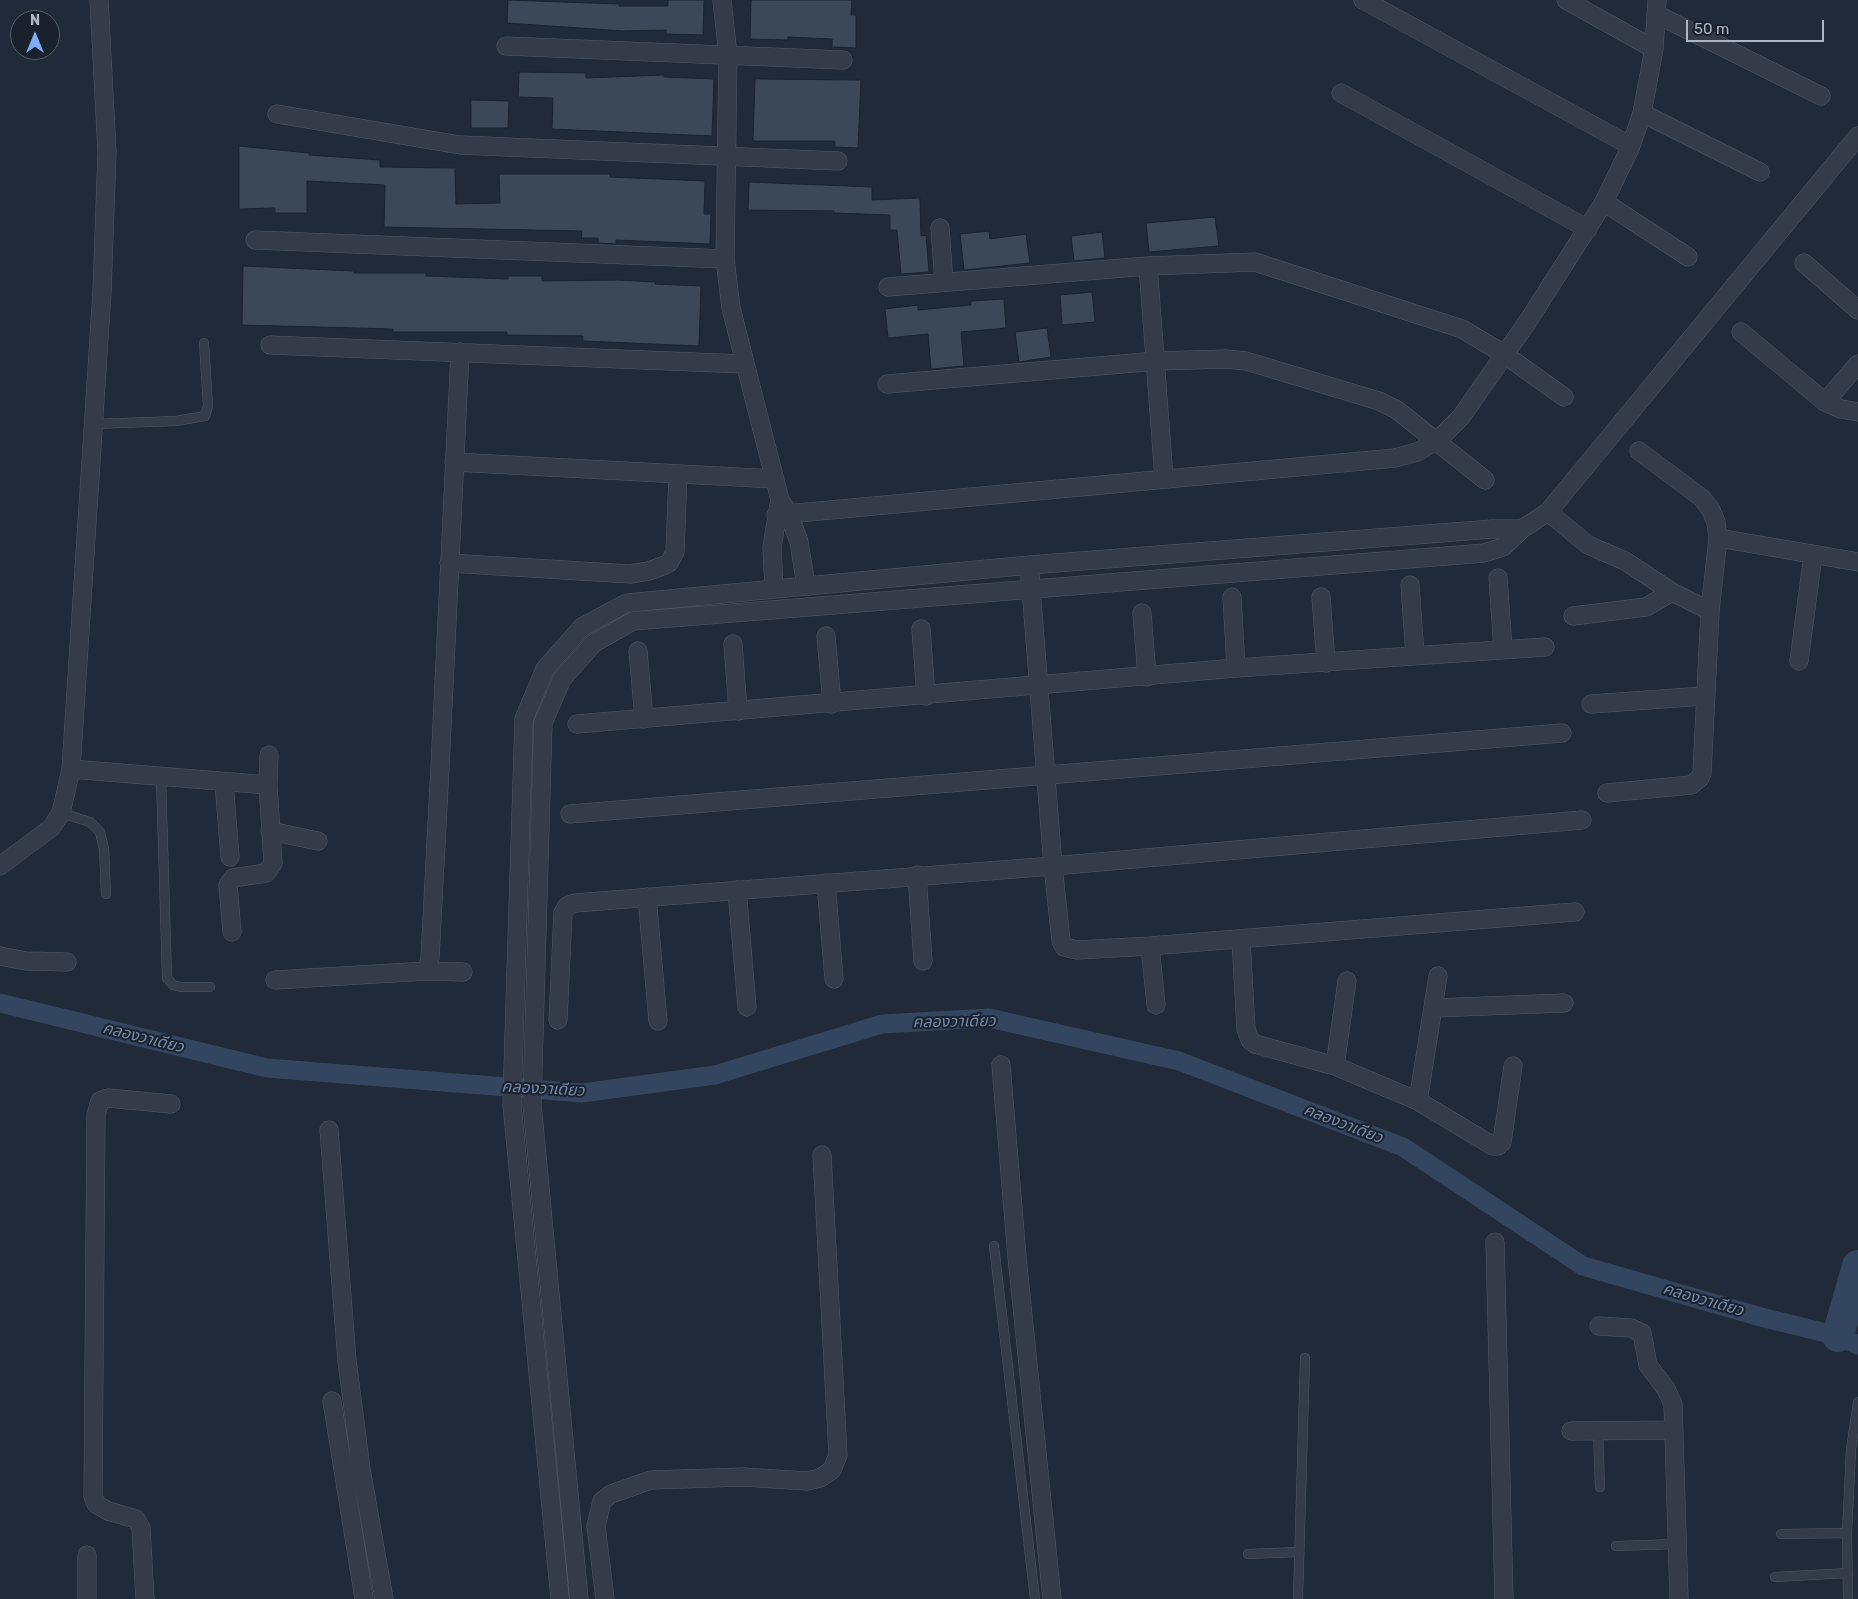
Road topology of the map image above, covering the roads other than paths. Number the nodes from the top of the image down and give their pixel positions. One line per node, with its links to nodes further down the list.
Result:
1 (99, 0): 42 (street)
2 (722, 0): 8 (street)
3 (1363, 0): 15 (street)
4 (1566, 0): 7 (street)
5 (1657, 8): 7 (street); 11 (street)
6 (506, 46): 8 (street)
7 (1654, 49): 12 (street)
8 (728, 54): 9 (street); 16 (street)
9 (844, 60)
10 (1341, 94): 21 (street)
11 (1822, 96)
12 (1642, 113): 15 (street); 18 (street)
13 (278, 114): 16 (street)
14 (1858, 136): 51 (street)
15 (1630, 146): 19 (street)
16 (728, 156): 17 (street); 24 (street)
17 (838, 161)
18 (1760, 172)
19 (1604, 202): 21 (street); 23 (street)
20 (940, 228): 27 (street)
21 (1588, 229): 34 (street)
22 (256, 240): 24 (street)
23 (1688, 257)
24 (725, 259): 36 (street)
25 (1804, 263): 29 (street)
26 (1148, 266): 27 (street); 34 (street); 35 (street)
27 (944, 282): 28 (street)
28 (888, 286)
29 (1858, 310)
30 (1740, 332): 40 (street)
31 (204, 343): 42 (lane)
32 (270, 345): 33 (street)
33 (460, 352): 36 (street); 45 (street)
34 (1504, 354): 39 (street); 43 (street)
35 (1157, 361): 38 (street); 43 (street); 47 (street)
36 (744, 364): 48 (street)
37 (1858, 364): 40 (street)
38 (887, 384)
39 (1564, 397)
40 (1825, 402): 41 (street)
41 (1858, 412)
42 (94, 424): 90 (street)
43 (1437, 441): 47 (street); 49 (street)
44 (1639, 451): 53 (street)
45 (454, 462): 46 (street); 56 (street)
46 (678, 475): 48 (street); 56 (street)
47 (1164, 478): 50 (street)
48 (775, 479): 50 (street)
49 (1485, 480)
50 (782, 509): 60 (street); 60 (street)
51 (1548, 512): 52 (street); 62 (street)
52 (1522, 530): 57 (street); 61 (street)
53 (1718, 538): 54 (street); 66 (street)
54 (1813, 555): 55 (street); 76 (street)
55 (1858, 562)
56 (449, 563): 118 (street)
57 (1030, 565): 60 (street); 61 (street)
58 (1498, 578): 73 (street)
59 (1410, 586): 75 (street)
60 (790, 587): 65 (street); 103 (street)
61 (1031, 588): 65 (street); 80 (street)
62 (1672, 592): 66 (street); 68 (street)
63 (1232, 597): 78 (street)
64 (1321, 597): 77 (street)
65 (790, 607): 104 (street)
66 (1710, 611): 82 (street)
67 (1142, 612): 79 (street)
68 (1573, 616)
69 (920, 629): 81 (street)
70 (826, 636): 83 (street)
71 (733, 644): 85 (street)
72 (1545, 647): 73 (street)
73 (1503, 649): 75 (street)
74 (638, 651): 86 (street)
75 (1415, 656): 77 (street)
76 (1799, 661)
77 (1326, 663): 78 (street)
78 (1236, 668): 79 (street)
79 (1148, 677): 80 (street)
80 (1038, 686): 81 (street); 91 (street)
81 (926, 696): 83 (street)
82 (1704, 696): 84 (street); 95 (street)
83 (832, 704): 85 (street)
84 (1591, 704)
85 (738, 712): 86 (street)
86 (644, 719): 87 (street)
87 (577, 724)
88 (1562, 733): 91 (street)
89 (269, 755): 94 (street)
90 (71, 769): 92 (street); 96 (street)
91 (1046, 774): 97 (street); 105 (street)
92 (161, 777): 93 (street); 124 (lane)
93 (224, 783): 94 (street); 101 (street)
94 (268, 785): 99 (street)
95 (1607, 793)
96 (61, 813): 102 (street); 109 (lane)
97 (570, 814)
98 (1582, 820): 105 (street)
99 (270, 832): 100 (street); 112 (street)
100 (318, 842)
101 (230, 857)
102 (0, 866)
103 (518, 866): 104 (street); 131 (street)
104 (538, 866): 132 (street)
105 (1053, 866): 106 (street); 114 (street)
106 (917, 875): 107 (street); 116 (street)
107 (826, 883): 108 (street); 121 (street)
108 (737, 890): 110 (street); 127 (street)
109 (106, 894)
110 (647, 897): 129 (street); 130 (street)
111 (1575, 912): 113 (street)
112 (232, 932)
113 (1241, 940): 114 (street); 134 (street)
114 (1150, 946): 126 (street)
115 (0, 956): 117 (street)
116 (923, 960)
117 (67, 962)
118 (427, 971): 119 (street); 122 (street)
119 (463, 972)
120 (1438, 976): 128 (street)
121 (834, 979)
122 (275, 980)
123 (1347, 981): 134 (street)
124 (210, 987)
125 (1564, 1002): 128 (street)
126 (1156, 1005)
127 (747, 1007)
128 (1434, 1008): 138 (street)
129 (558, 1020)
130 (658, 1021)
131 (514, 1031): 132 (street); 136 (street)
132 (533, 1032): 137 (street)
133 (1000, 1065): 171 (street)
134 (1336, 1066): 138 (street)
135 (1513, 1066): 138 (street)
136 (513, 1101): 137 (street); 148 (street)
137 (532, 1101): 146 (street)
138 (1418, 1101)
139 (171, 1104): 164 (street)
140 (329, 1130): 166 (street)
141 (822, 1155): 169 (street)
142 (1495, 1242): 173 (street)
143 (994, 1246): 170 (lane)
144 (1599, 1326): 150 (street)
145 (1305, 1358): 158 (lane)
146 (561, 1400): 148 (street); 168 (street)
147 (332, 1401): 165 (street)
148 (542, 1401): 167 (street)
149 (1858, 1402): 154 (lane)
150 (1673, 1430): 152 (street); 156 (street)
151 (1571, 1431): 152 (street)
152 (1598, 1431): 153 (lane)
153 (1600, 1487)
154 (1847, 1533): 155 (lane); 161 (lane)
155 (1781, 1534)
156 (1677, 1544): 157 (lane); 174 (street)
157 (1616, 1546)
158 (1299, 1552): 159 (lane); 172 (lane)
159 (1248, 1554)
160 (86, 1555): 163 (street)
161 (1848, 1573): 162 (lane); 175 (lane)
162 (1775, 1577)
163 (87, 1599)
164 (145, 1599)
165 (364, 1599)
166 (384, 1599)
167 (560, 1599)
168 (579, 1599)
169 (605, 1599)
170 (1035, 1599)
171 (1052, 1599)
172 (1298, 1599)
173 (1504, 1599)
174 (1679, 1599)
175 (1848, 1599)

